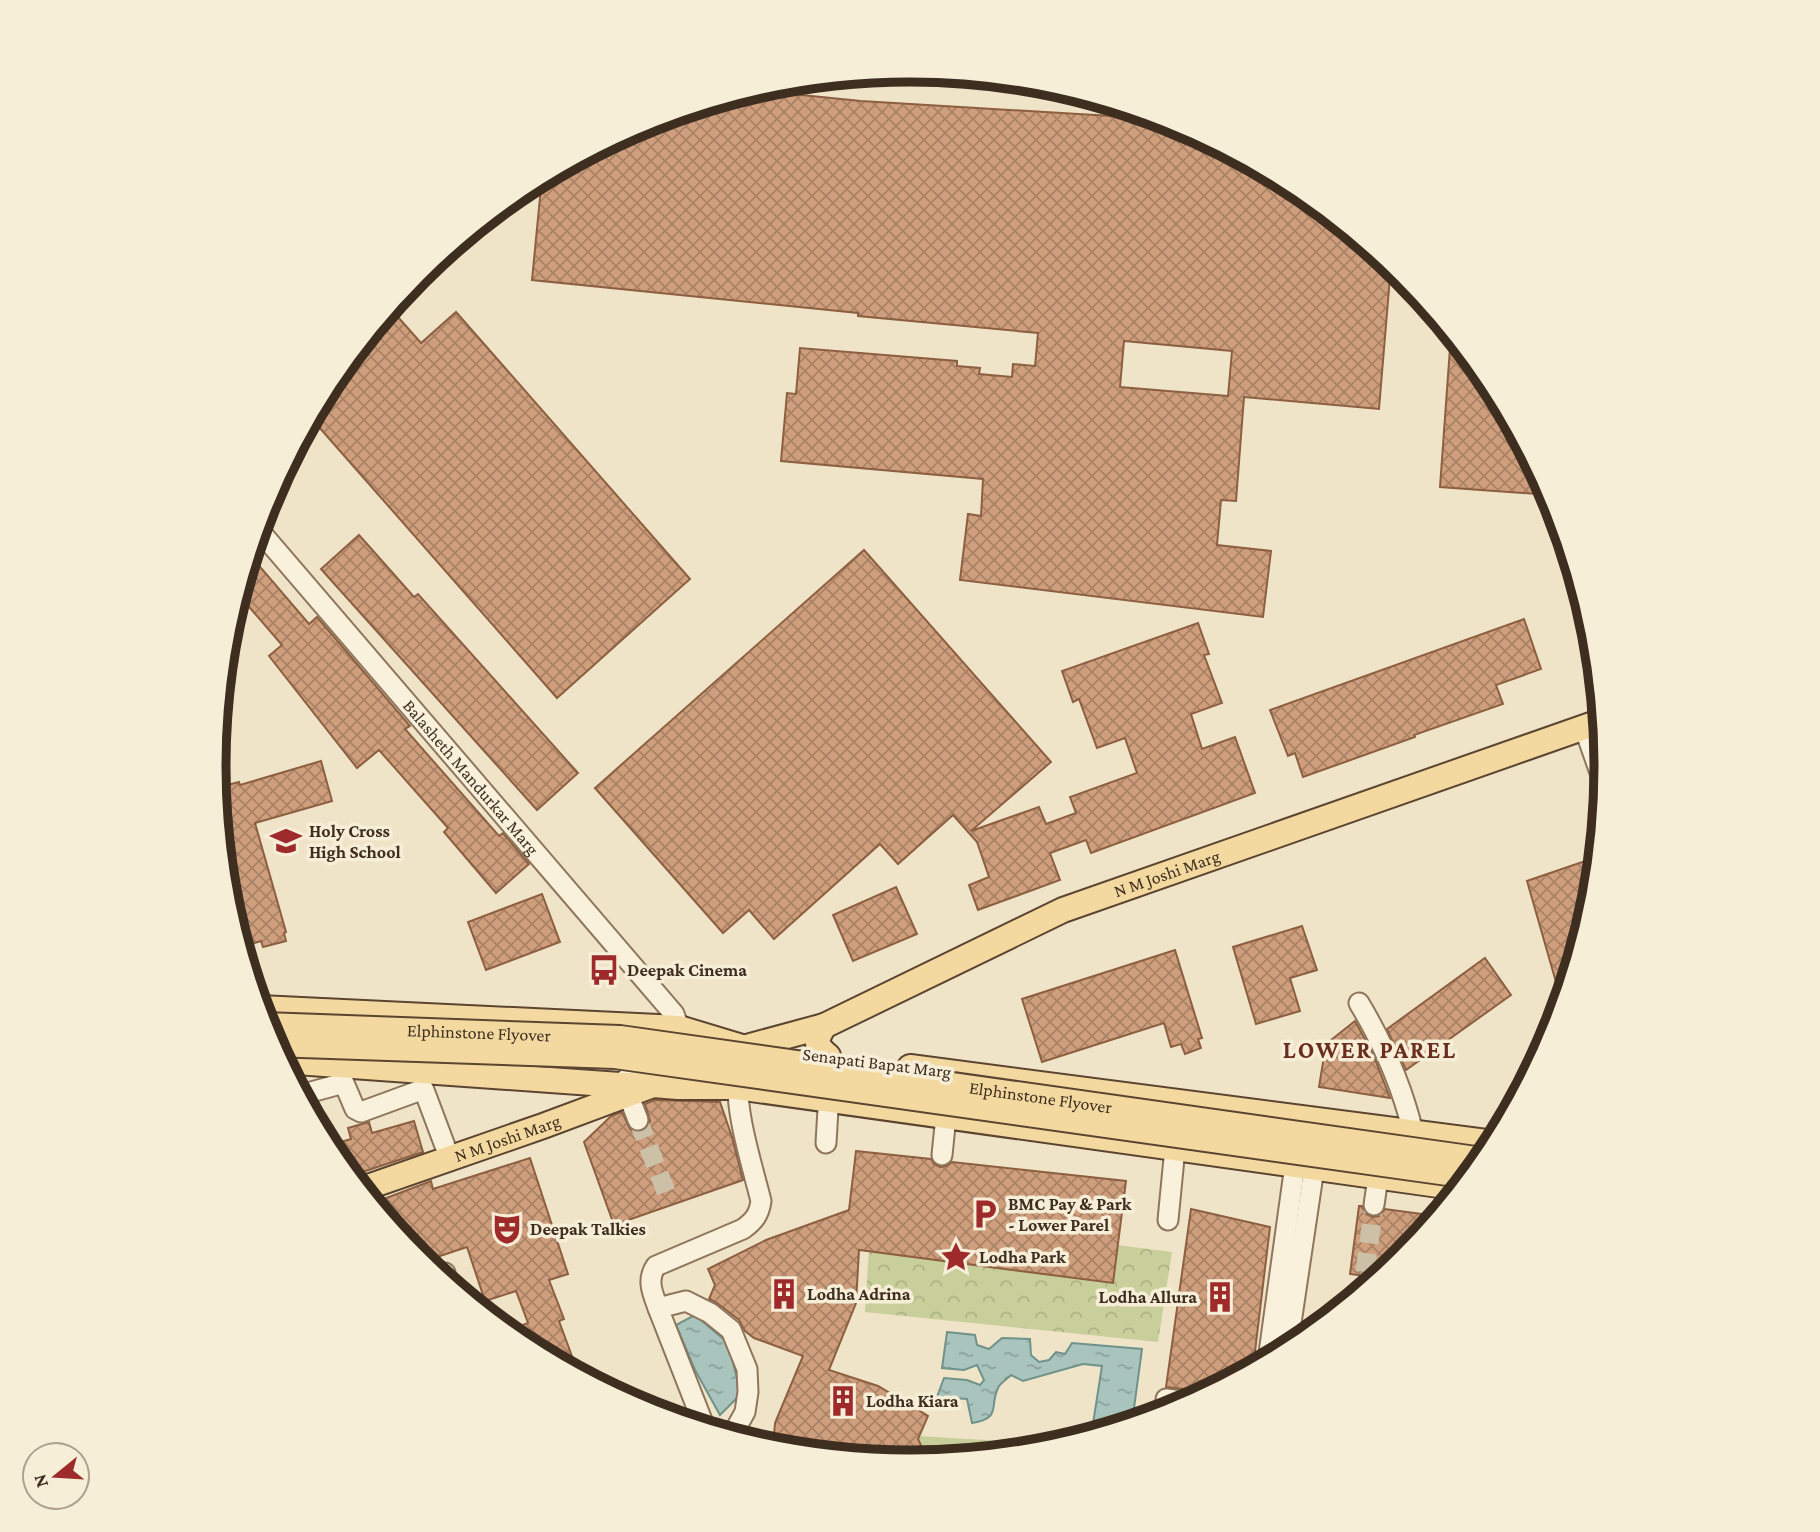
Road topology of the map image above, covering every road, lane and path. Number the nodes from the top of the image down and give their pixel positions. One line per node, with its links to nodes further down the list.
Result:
1 (266, 538): 7 (street, Balasheth Mandurkar Marg)
2 (1593, 724): 6 (main road, N M Joshi Marg)
3 (1359, 1003): 19 (street)
4 (271, 1009): 7 (main road, Senapati Bapat Marg)
5 (277, 1025): 25 (main road, Elphinstone Flyover, bridge)
6 (824, 1026): 9 (main road, N M Joshi Marg); 10 (main road)
7 (679, 1028): 9 (main road, Senapati Bapat Marg); 14 (street)
8 (286, 1044): 27 (main road, Elphinstone Flyover, bridge)
9 (743, 1048): 10 (main road, Senapati Bapat Marg); 12 (main road, N M Joshi Marg); 13 (street)
10 (828, 1056): 16 (main road); 19 (main road, Senapati Bapat Marg)
11 (294, 1062): 14 (main road)
12 (653, 1085): 13 (main road); 14 (main road, N M Joshi Marg)
13 (737, 1087): 16 (main road); 33 (street)
14 (624, 1089): 18 (street); 29 (main road, N M Joshi Marg)
15 (310, 1092): 22 (street)
16 (826, 1099): 17 (main road); 21 (street)
17 (952, 1116): 23 (main road); 24 (street)
18 (638, 1120)
19 (1413, 1132): 20 (main road, Senapati Bapat Marg)
20 (1482, 1141)
21 (826, 1143)
22 (445, 1146)
23 (1175, 1148): 26 (main road); 32 (street)
24 (948, 1156)
25 (1470, 1158)
26 (1304, 1166): 28 (main road); 34 (street); 35 (street)
27 (1458, 1174)
28 (1378, 1177): 30 (main road); 31 (street)
29 (371, 1186)
30 (1448, 1186)
31 (1374, 1205)
32 (1168, 1220)
33 (662, 1306): 36 (street); 37 (street)
34 (1288, 1336)
35 (1270, 1347)
36 (701, 1416)
37 (737, 1427)

